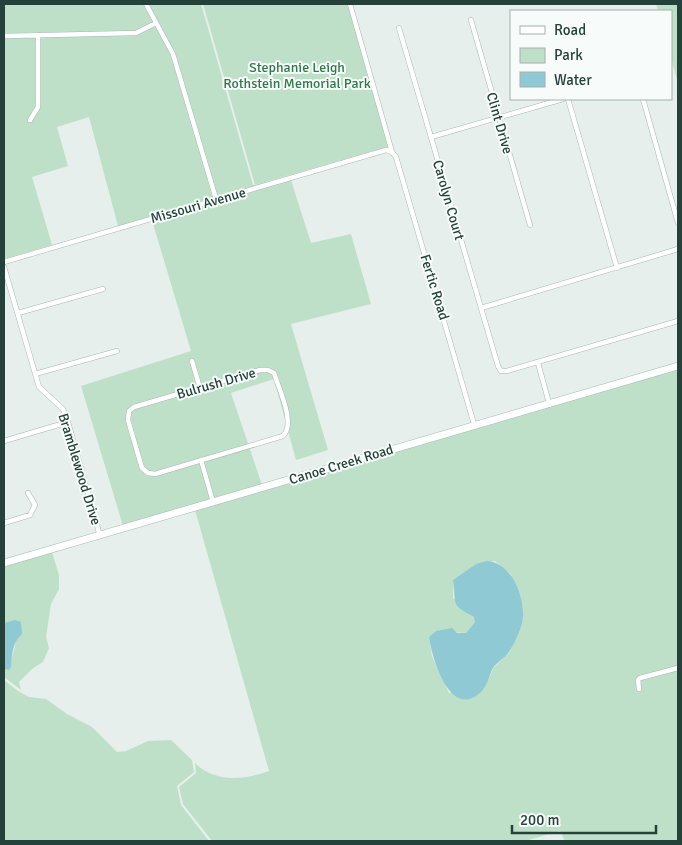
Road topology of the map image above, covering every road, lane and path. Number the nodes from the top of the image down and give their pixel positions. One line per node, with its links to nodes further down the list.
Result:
1 (146, 4): 4 (street)
2 (350, 4): 14 (street, Fertic Road)
3 (471, 20): 11 (street, Clint Drive)
4 (156, 23): 7 (street); 15 (street)
5 (399, 28): 13 (street, Carolyn Court)
6 (4, 36): 7 (street)
7 (38, 36): 12 (street)
8 (560, 100): 11 (street)
9 (568, 100): 21 (street)
10 (643, 100): 16 (street)
11 (498, 118): 13 (street); 17 (street, Clint Drive)
12 (30, 120)
13 (431, 137): 23 (street, Carolyn Court)
14 (392, 152): 15 (street, Missouri Avenue); 34 (street, Fertic Road)
15 (216, 200): 19 (street, Missouri Avenue)
16 (678, 223)
17 (530, 225)
18 (678, 250): 21 (street)
19 (4, 262)
20 (4, 267): 24 (street, Bramblewood Drive)
21 (617, 268): 23 (street)
22 (103, 289): 24 (street)
23 (480, 308): 28 (street, Carolyn Court)
24 (18, 313): 30 (street, Bramblewood Drive)
25 (678, 321): 28 (street)
26 (117, 351): 30 (street)
27 (192, 361): 31 (street)
28 (538, 363): 32 (street)
29 (678, 366): 32 (main road, Canoe Creek Road)
30 (35, 374): 33 (street, Bramblewood Drive)
31 (200, 388): 36 (street, Bulrush Drive); 36 (street, Bulrush Drive)
32 (549, 403): 34 (main road, Canoe Creek Road)
33 (68, 422): 35 (street); 40 (street, Bramblewood Drive)
34 (474, 424): 38 (main road, Canoe Creek Road)
35 (4, 441)
36 (201, 460): 38 (street)
37 (28, 493): 39 (street)
38 (213, 502): 40 (main road, Canoe Creek Road)
39 (4, 523)
40 (100, 536): 41 (main road, Canoe Creek Road)
41 (4, 563)
42 (678, 668): 43 (street)
43 (638, 689)

